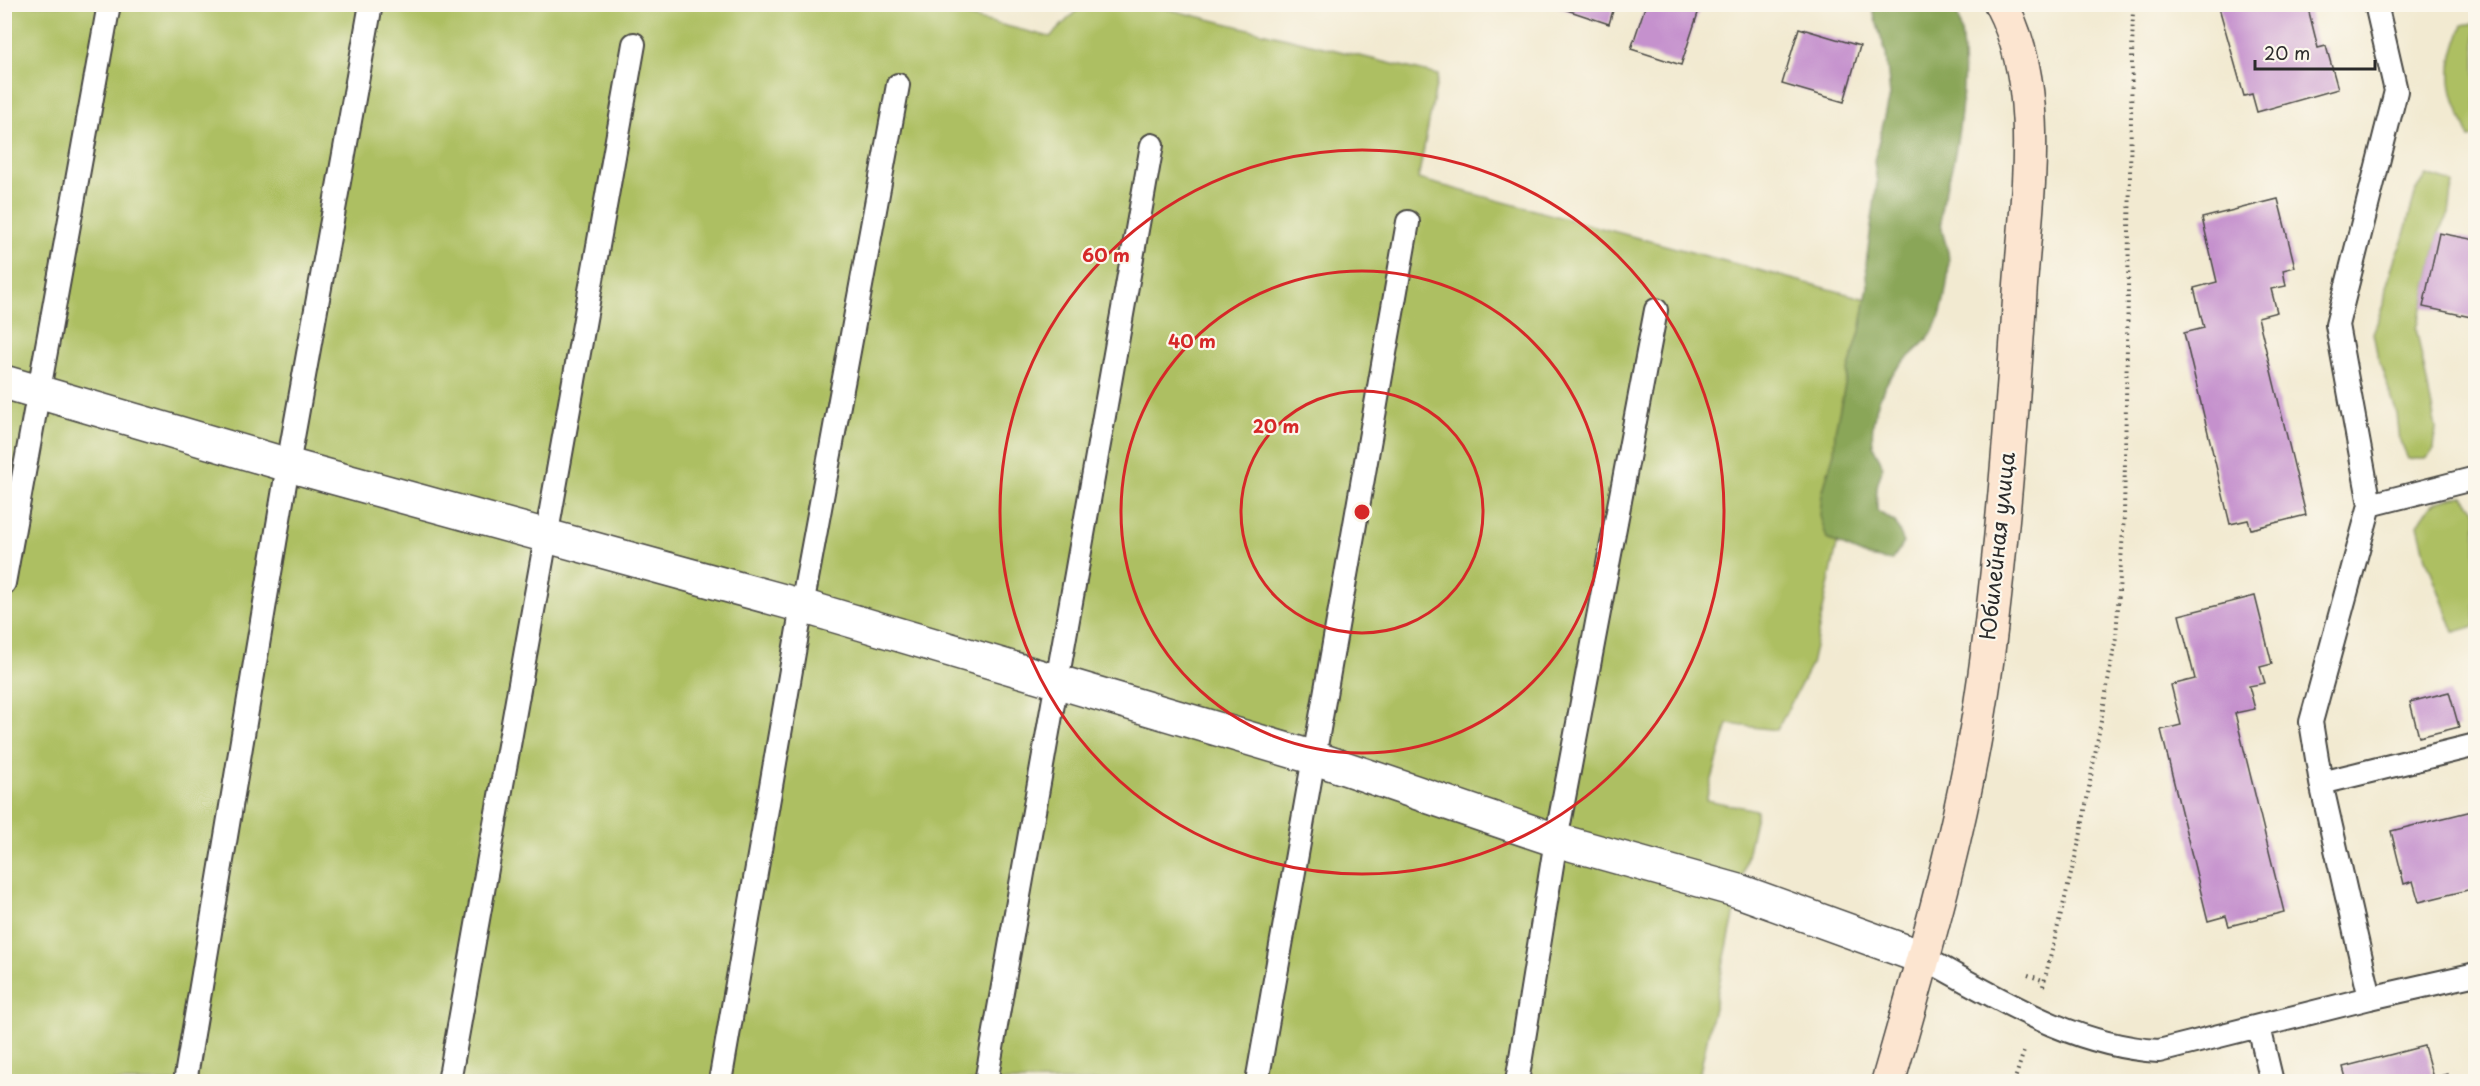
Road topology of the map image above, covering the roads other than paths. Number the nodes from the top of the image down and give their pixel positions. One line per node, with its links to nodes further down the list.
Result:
1 (109, 4): 11 (lane)
2 (371, 4): 12 (lane)
3 (2001, 4): 23 (street, Юбилейная улица)
4 (2376, 4): 14 (lane)
5 (634, 44): 15 (lane)
6 (898, 85): 17 (lane)
7 (1152, 146): 18 (lane)
8 (1408, 222): 20 (lane)
9 (1656, 310): 22 (lane)
10 (4, 382): 11 (street)
11 (38, 391): 12 (street); 16 (lane)
12 (288, 465): 15 (street); 27 (lane)
13 (2475, 478): 14 (lane)
14 (2370, 505): 21 (lane)
15 (545, 536): 17 (street); 28 (lane)
16 (4, 583)
17 (802, 606): 18 (street); 29 (lane)
18 (1056, 682): 20 (street); 30 (lane)
19 (2475, 745): 21 (lane)
20 (1315, 758): 22 (street); 31 (lane)
21 (2321, 783): 25 (lane)
22 (1556, 840): 23 (street); 32 (lane)
23 (1924, 958): 26 (lane); 33 (street, Юбилейная улица)
24 (2475, 974): 25 (lane)
25 (2370, 998): 26 (lane)
26 (2259, 1027): 34 (lane)
27 (185, 1082)
28 (449, 1082)
29 (720, 1082)
30 (986, 1082)
31 (1257, 1082)
32 (1517, 1082)
33 (1888, 1082)
34 (2272, 1082)

